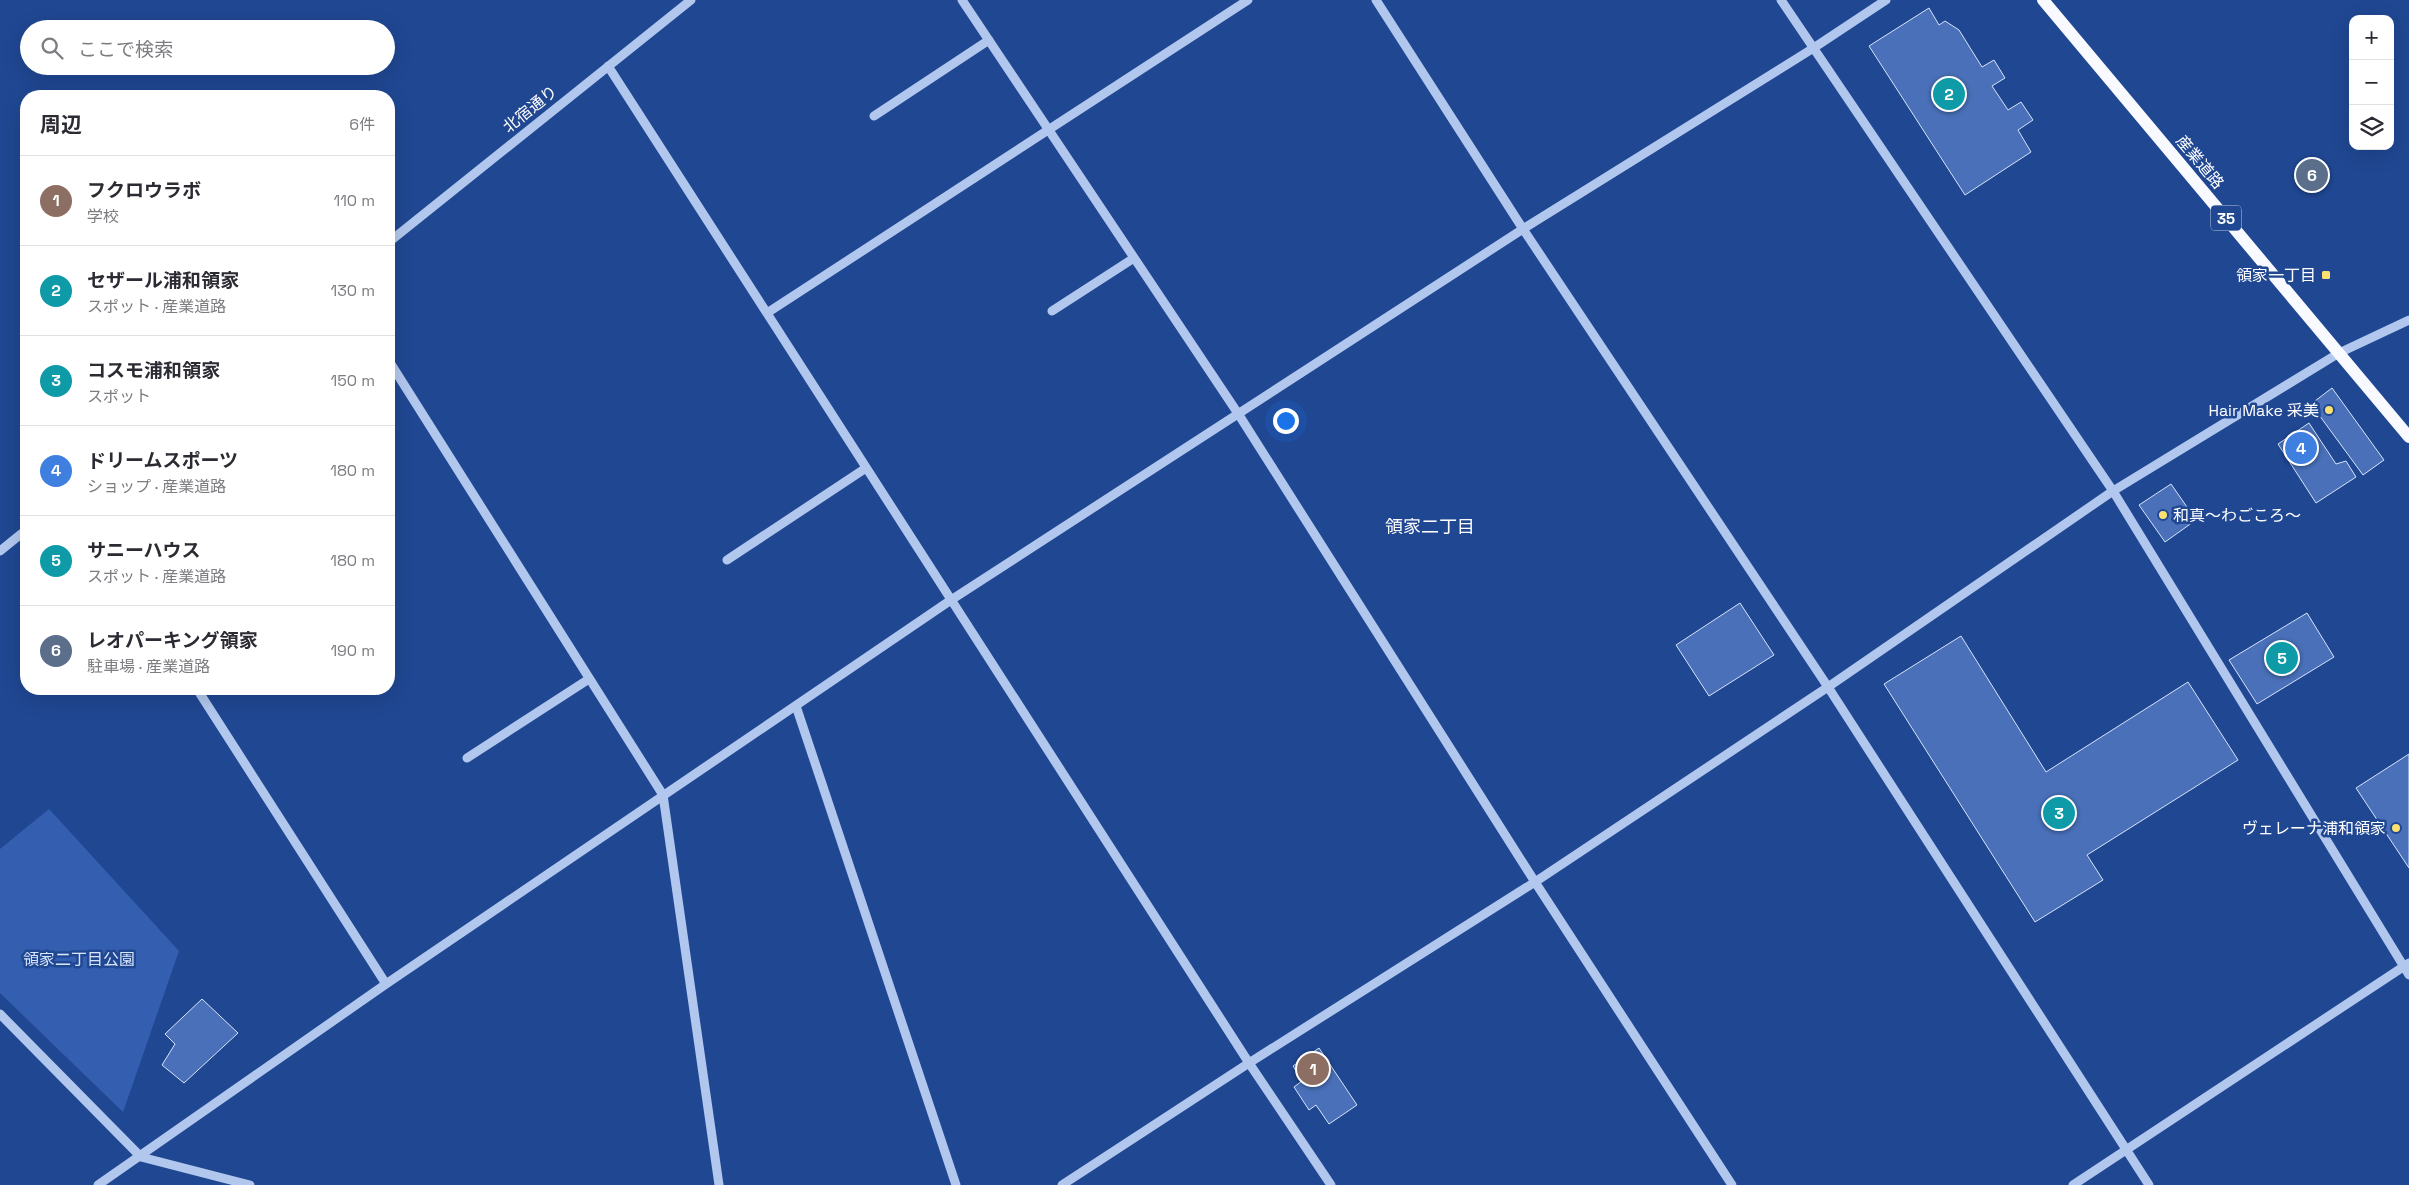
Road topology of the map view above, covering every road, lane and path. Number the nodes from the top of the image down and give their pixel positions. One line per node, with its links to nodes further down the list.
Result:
1 (691, 0): 10 (street, 北宿通り)
2 (962, 0): 8 (street)
3 (1248, 0): 12 (street)
4 (1376, 0): 13 (street)
5 (1781, 0): 9 (street)
6 (1886, 0): 9 (street)
7 (2043, 0): 19 (main road, 産業道路 / 35)
8 (989, 40): 11 (street); 12 (street)
9 (1812, 49): 13 (street); 24 (street)
10 (608, 66): 14 (street, 北宿通り); 17 (street)
11 (874, 116)
12 (1049, 129): 15 (street); 17 (street)
13 (1523, 229): 21 (street); 30 (street)
14 (395, 237)
15 (1134, 258): 16 (street); 21 (street)
16 (1052, 311)
17 (767, 313): 23 (street)
18 (2409, 320): 19 (street)
19 (2339, 353): 22 (main road, 産業道路 / 35); 24 (street)
20 (395, 371): 29 (street)
21 (1239, 415): 28 (street); 35 (street)
22 (2409, 437)
23 (866, 468): 27 (street); 28 (street)
24 (2113, 491): 30 (street); 36 (street)
25 (20, 535): 26 (street)
26 (0, 551)
27 (727, 560)
28 (952, 600): 32 (street); 39 (street)
29 (589, 679): 33 (street); 34 (street)
30 (1828, 688): 35 (street); 40 (street)
31 (201, 695): 37 (street)
32 (796, 706): 34 (street); 46 (street)
33 (466, 758)
34 (663, 795): 37 (street); 45 (street)
35 (1535, 882): 39 (street); 49 (street)
36 (2407, 968): 40 (street)
37 (386, 984): 41 (street)
38 (0, 1014): 41 (street)
39 (1249, 1063): 47 (street); 48 (street)
40 (2126, 1151): 50 (street); 51 (street)
41 (141, 1157): 42 (street); 43 (street)
42 (235, 1183): 44 (street)
43 (98, 1185)
44 (250, 1185)
45 (719, 1185)
46 (956, 1185)
47 (1062, 1185)
48 (1331, 1185)
49 (1732, 1185)
50 (2073, 1185)
51 (2149, 1185)

